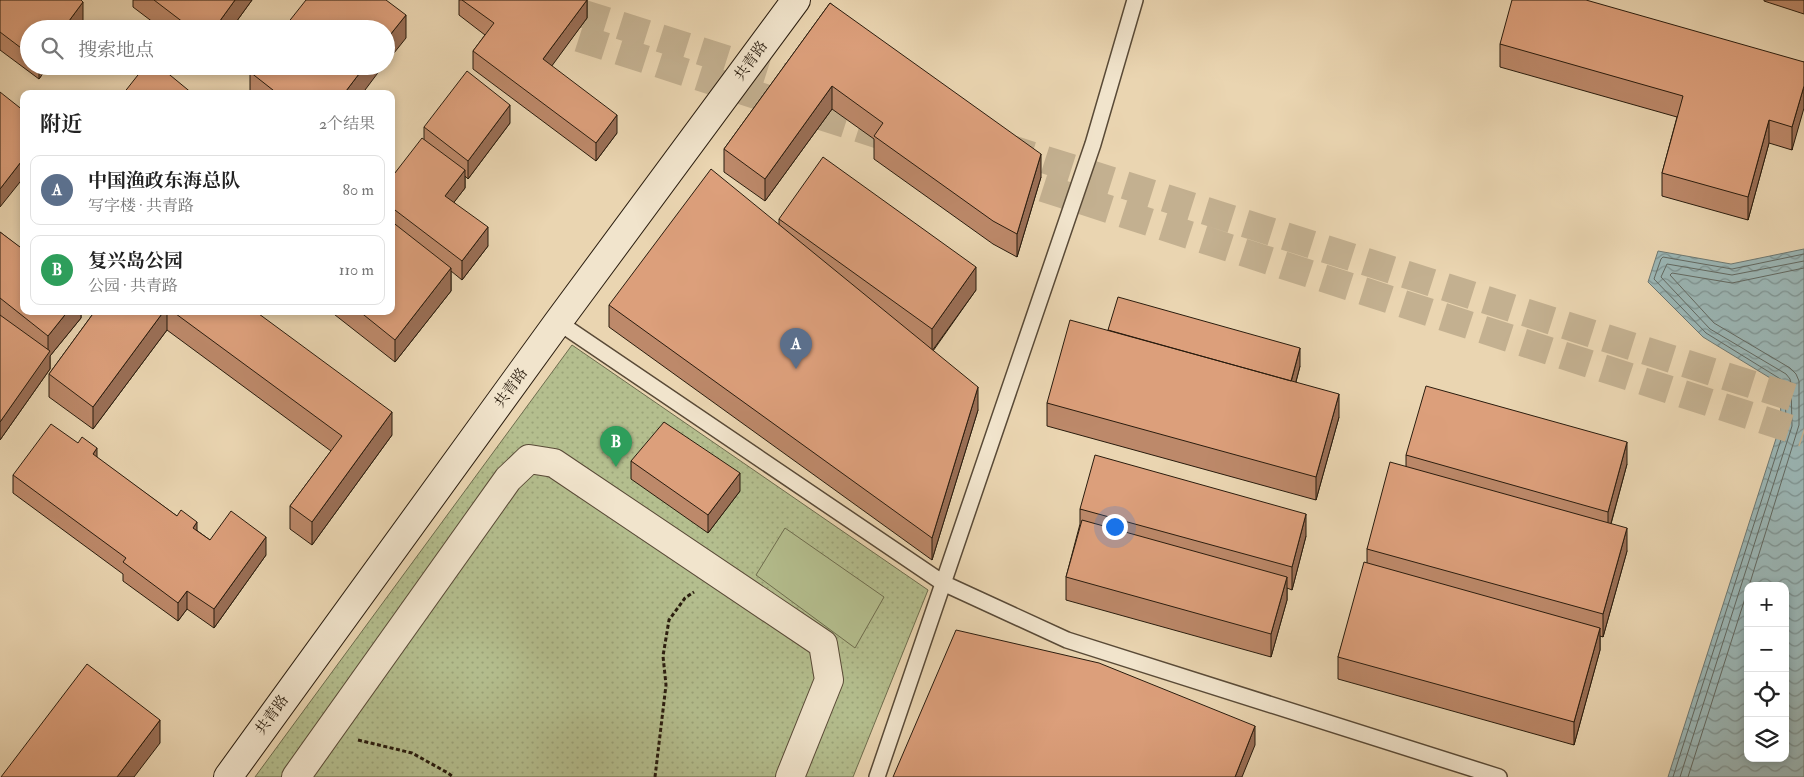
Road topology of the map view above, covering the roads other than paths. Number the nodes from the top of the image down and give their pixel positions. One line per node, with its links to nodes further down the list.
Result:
1 (796, 0): 3 (street, 共青路)
2 (1135, 0): 4 (lane)
3 (558, 322): 4 (lane); 5 (street, 共青路)
4 (943, 582): 8 (lane); 9 (lane)
5 (228, 777)
6 (296, 777): 7 (street)
7 (790, 777)
8 (877, 777)
9 (1498, 777)

